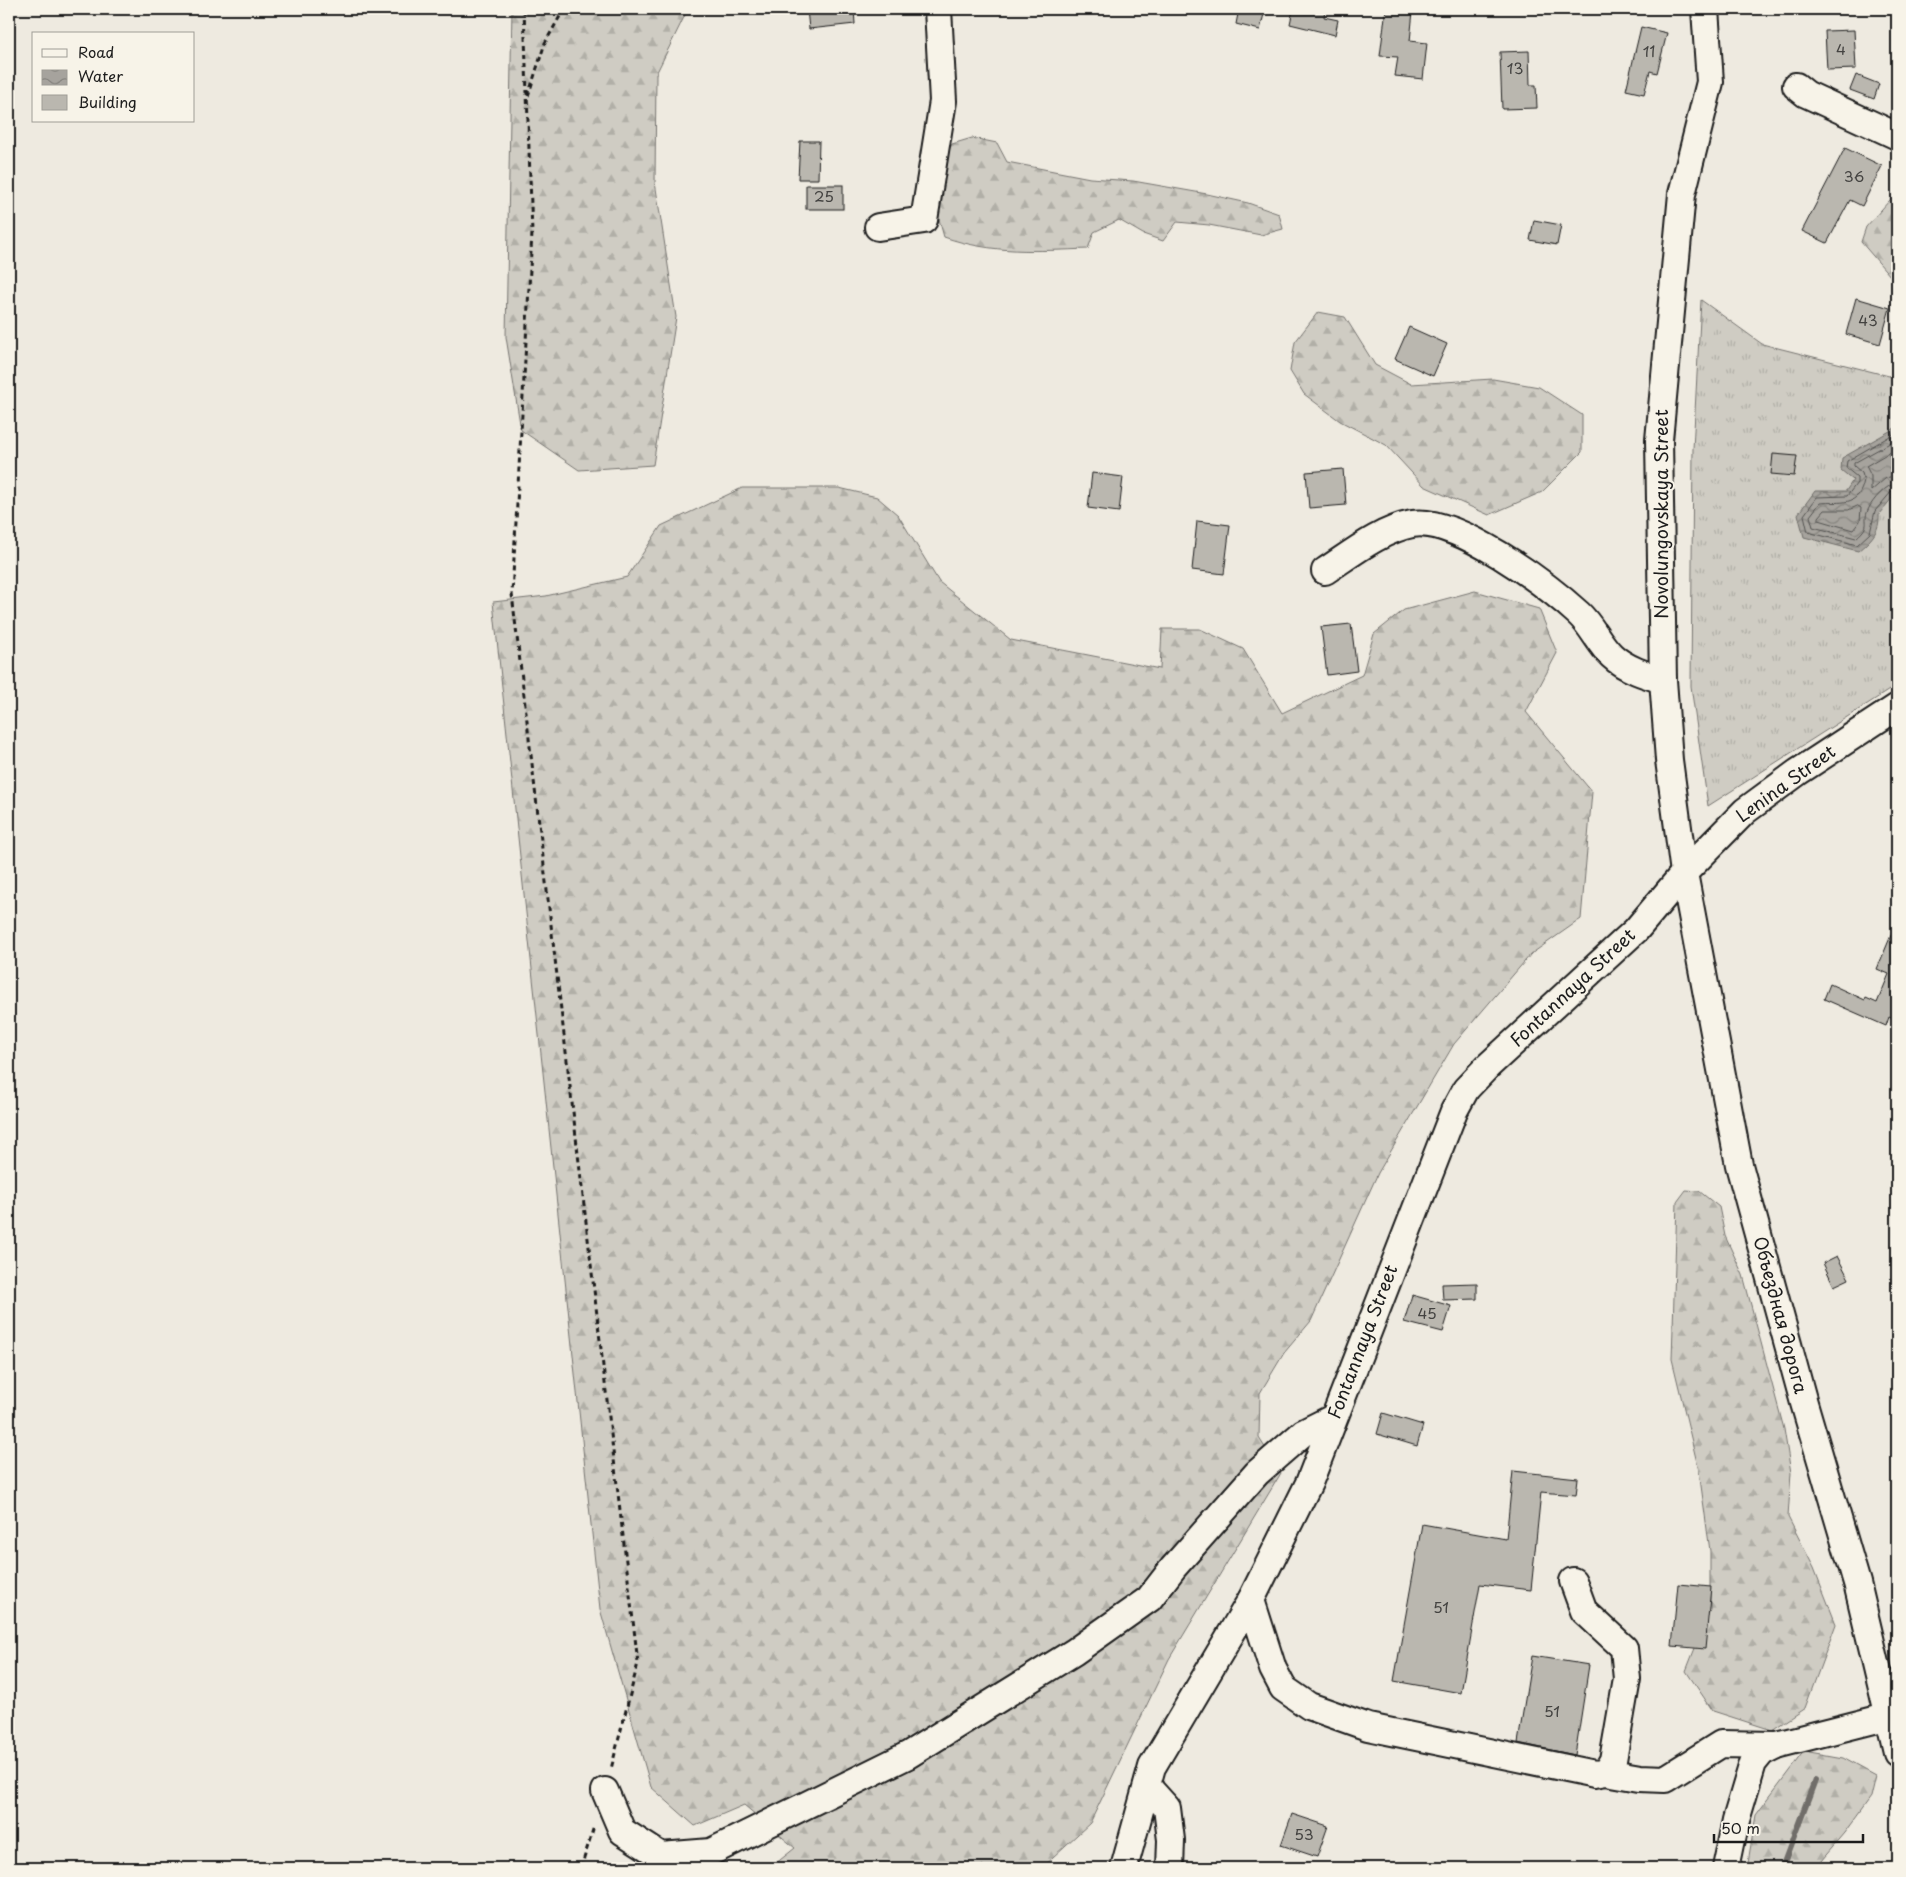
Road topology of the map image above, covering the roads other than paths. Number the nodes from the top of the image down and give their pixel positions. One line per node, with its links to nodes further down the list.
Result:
1 (938, 9): 5 (street)
2 (1705, 9): 7 (street, Novolungovskaya Street)
3 (1796, 86): 4 (street)
4 (1897, 136)
5 (878, 227)
6 (1325, 572): 7 (street)
7 (1663, 680): 9 (street, Novolungovskaya Street)
8 (1897, 708): 9 (street, Lenina Street)
9 (1684, 873): 10 (street, Fontannaya Street); 13 (street, Объездная дорога)
10 (1334, 1418): 12 (street, Fontannaya Street); 18 (street)
11 (1573, 1581): 16 (street)
12 (1250, 1600): 16 (street); 17 (street, Fontannaya Street)
13 (1890, 1716): 14 (street); 15 (street, Объездная дорога)
14 (1776, 1745): 16 (street); 21 (street)
15 (1897, 1752)
16 (1606, 1772)
17 (1148, 1787): 19 (street, Fontannaya Street); 20 (street)
18 (606, 1791)
19 (1124, 1868)
20 (1170, 1868)
21 (1726, 1868)

